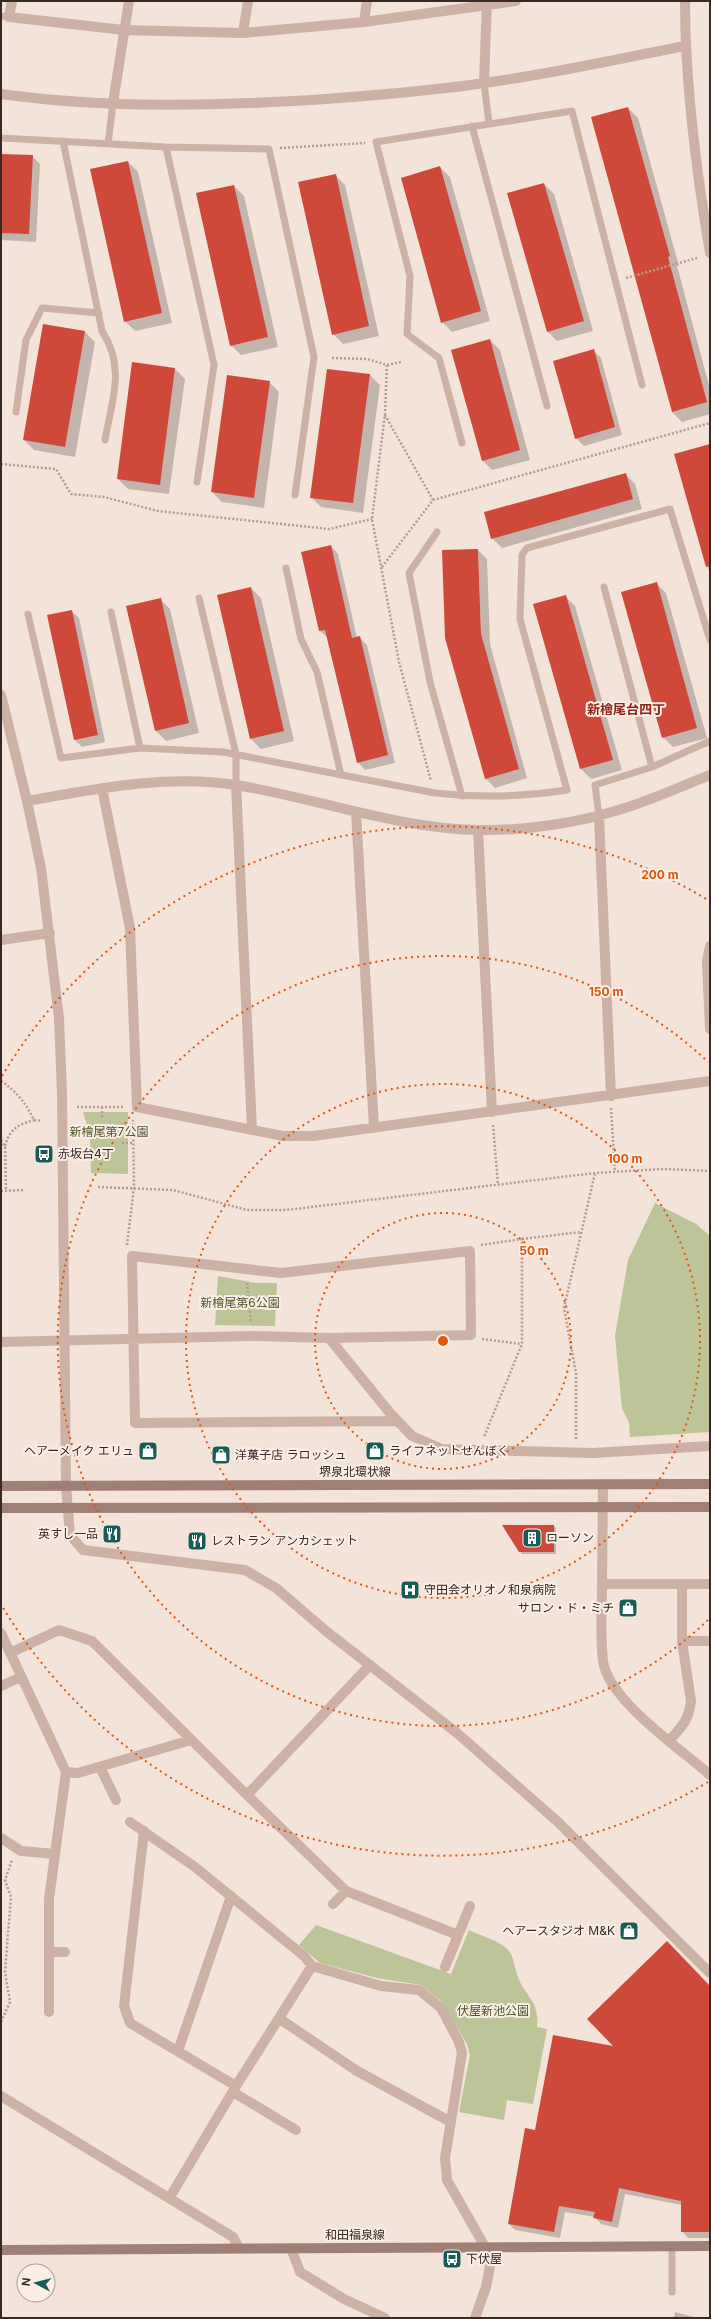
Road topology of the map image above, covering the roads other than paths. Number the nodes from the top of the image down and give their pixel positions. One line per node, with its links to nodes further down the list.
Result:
1 (12, 1): 8 (street)
2 (129, 1): 10 (street)
3 (248, 1): 11 (street)
4 (367, 1): 9 (street)
5 (516, 1): 7 (street)
6 (685, 1): 12 (street)
7 (487, 3): 9 (street); 13 (street)
8 (5, 16): 10 (street)
9 (364, 22): 11 (street)
10 (124, 30): 11 (street); 15 (street)
11 (244, 33)
12 (685, 46): 13 (street); 22 (street)
13 (484, 83): 15 (street); 16 (lane)
14 (1, 94): 15 (street)
15 (113, 103): 20 (lane)
16 (489, 123): 17 (lane); 24 (lane)
17 (472, 126): 25 (lane); 28 (lane)
18 (1, 138): 19 (lane)
19 (63, 141): 20 (lane); 23 (lane)
20 (108, 144): 21 (lane)
21 (166, 147): 29 (lane); 30 (lane)
22 (710, 253)
23 (99, 313): 26 (lane); 27 (lane)
24 (642, 385)
25 (547, 406)
26 (16, 412)
27 (104, 440)
28 (462, 443)
29 (197, 482)
30 (295, 495)
31 (437, 532): 47 (lane)
32 (286, 568): 43 (lane)
33 (604, 587): 42 (lane)
34 (199, 598): 41 (lane)
35 (111, 612): 40 (lane)
36 (28, 614): 40 (lane)
37 (710, 640): 47 (lane)
38 (1, 696): 48 (street)
39 (710, 741): 42 (lane)
40 (140, 748): 41 (lane)
41 (236, 754): 43 (lane); 45 (lane)
42 (652, 767): 50 (lane)
43 (341, 775): 47 (lane)
44 (710, 775): 50 (street)
45 (236, 785): 46 (street); 49 (street); 60 (street)
46 (102, 788): 48 (street); 60 (street)
47 (462, 796)
48 (28, 801): 52 (street)
49 (356, 812): 51 (street); 59 (street)
50 (598, 816): 51 (street); 57 (street)
51 (478, 830): 58 (street)
52 (50, 933): 53 (street); 63 (street)
53 (1, 940)
54 (710, 946): 55 (street)
55 (710, 1029)
56 (710, 1081): 57 (street)
57 (611, 1096): 58 (street)
58 (492, 1112): 59 (street)
59 (374, 1128): 60 (street)
60 (252, 1130)
61 (134, 1338): 62 (street); 62 (street); 63 (street); 65 (street)
62 (329, 1338): 65 (street)
63 (65, 1341): 64 (street); 70 (street)
64 (1, 1342)
65 (398, 1421): 66 (street)
66 (710, 1446)
67 (710, 1484): 68 (main road, 堺泉北環状線)
68 (603, 1485): 70 (main road, 堺泉北環状線); 71 (street)
69 (1, 1486): 70 (main road, 堺泉北環状線)
70 (66, 1486): 72 (street)
71 (603, 1506): 72 (main road); 73 (main road); 75 (street)
72 (67, 1507): 74 (main road); 82 (street)
73 (710, 1507)
74 (1, 1508)
75 (602, 1584): 76 (street); 86 (street)
76 (682, 1584): 77 (street); 79 (street)
77 (710, 1584)
78 (1, 1633): 81 (street)
79 (682, 1641): 80 (street); 86 (street)
80 (710, 1641)
81 (10, 1652): 83 (street); 85 (street)
82 (370, 1665): 90 (street); 105 (street)
83 (21, 1677): 84 (street); 88 (street)
84 (1, 1686)
85 (191, 1740): 87 (street); 90 (street)
86 (670, 1740): 89 (street)
87 (100, 1767): 88 (street); 91 (street)
88 (66, 1772): 95 (street)
89 (710, 1775)
90 (246, 1795): 96 (street)
91 (116, 1800)
92 (130, 1822): 93 (street)
93 (144, 1831): 97 (street); 108 (street)
94 (1, 1838): 95 (street)
95 (55, 1854): 101 (street)
96 (346, 1890): 98 (street); 100 (street)
97 (231, 1896): 103 (street); 108 (street)
98 (333, 1904)
99 (470, 1906): 100 (street)
100 (458, 1935): 104 (street)
101 (49, 1952): 102 (street); 106 (street)
102 (65, 1952)
103 (312, 1966): 107 (street); 111 (street)
104 (445, 1967)
105 (710, 1973)
106 (49, 2012)
107 (280, 2019): 109 (street); 111 (street)
108 (178, 2051): 109 (street)
109 (235, 2089): 112 (street); 113 (street)
110 (1, 2096): 113 (street)
111 (450, 2120): 116 (street)
112 (296, 2130)
113 (170, 2197): 117 (street)
114 (672, 2246): 115 (main road, 和田福泉線); 116 (main road, 和田福泉線); 120 (lane)
115 (710, 2246)
116 (485, 2247): 118 (main road, 和田福泉線); 122 (street)
117 (239, 2248): 118 (main road, 和田福泉線); 119 (main road, 和田福泉線)
118 (291, 2248): 121 (street)
119 (1, 2250)
120 (672, 2292)
121 (385, 2318)
122 (475, 2318)

